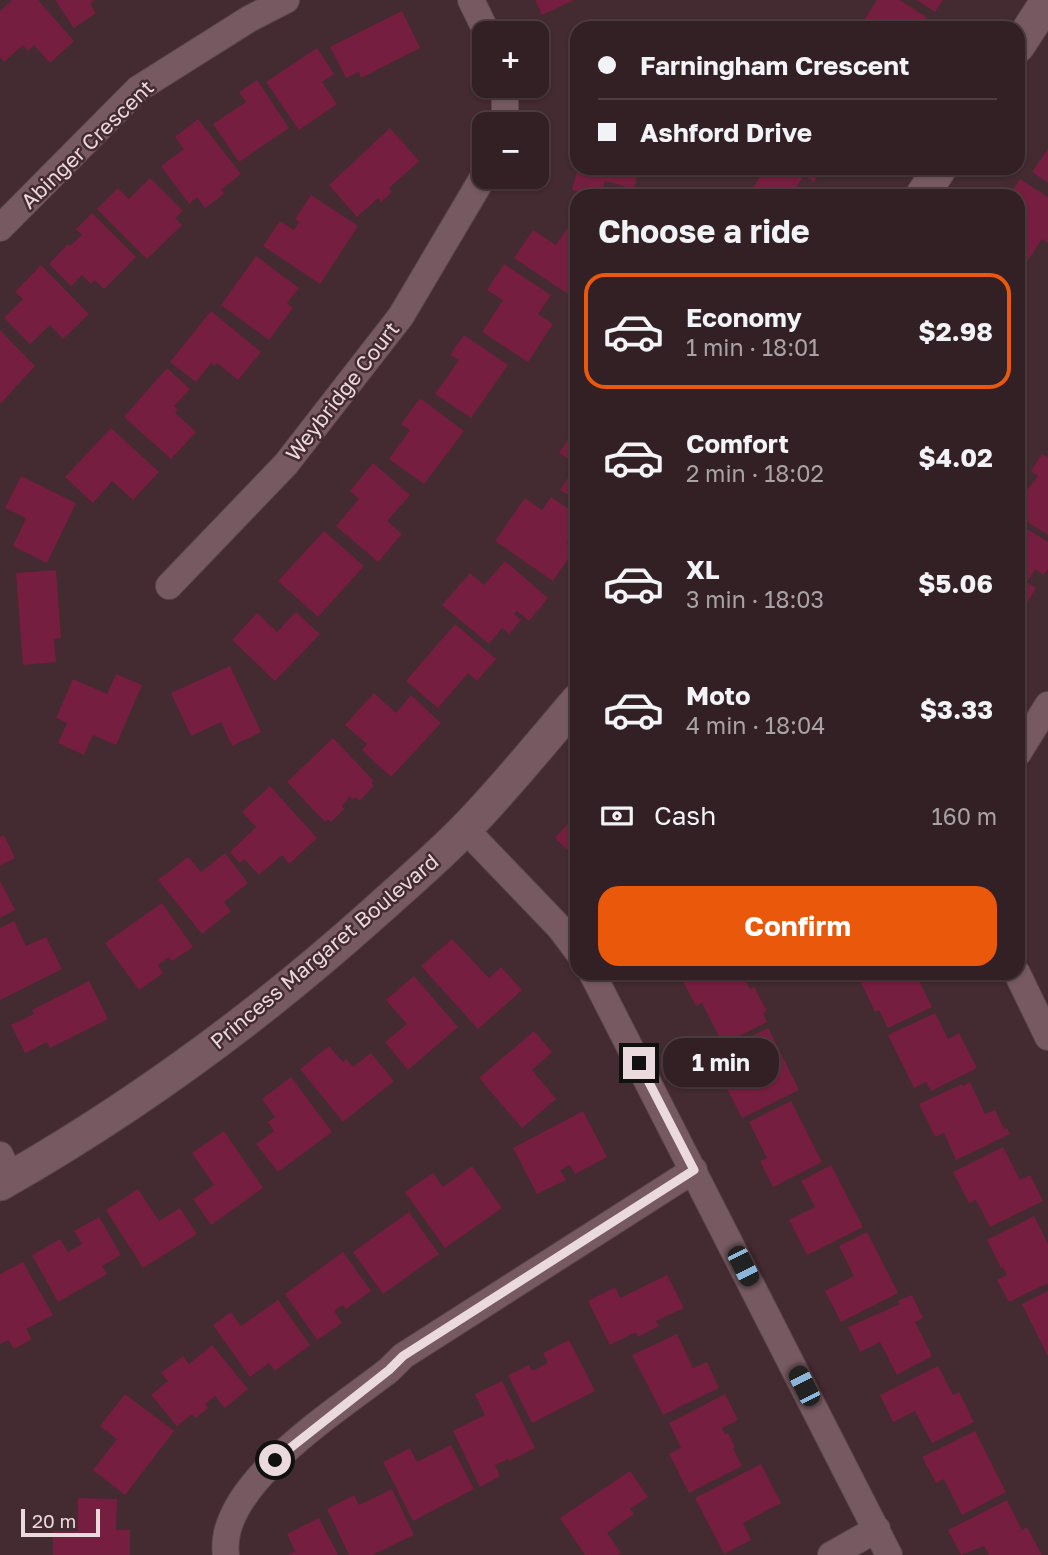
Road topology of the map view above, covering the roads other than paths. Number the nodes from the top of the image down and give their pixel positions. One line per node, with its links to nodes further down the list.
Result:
1 (286, 0): 7 (street, Abinger Crescent)
2 (471, 0): 4 (street)
3 (1048, 0): 5 (street)
4 (481, 21)
5 (1025, 35)
6 (476, 189): 8 (street, Weybridge Court)
7 (0, 228)
8 (169, 586)
9 (1048, 705): 11 (street)
10 (570, 709): 12 (street, Princess Margaret Boulevard)
11 (1025, 742)
12 (465, 829): 13 (street); 18 (street, Princess Margaret Boulevard)
13 (570, 941)
14 (596, 980): 17 (street)
15 (1020, 980): 16 (street)
16 (1048, 1037)
17 (694, 1170): 19 (street); 20 (street)
18 (4, 1172)
19 (877, 1530): 21 (street); 22 (street)
20 (226, 1555)
21 (831, 1555)
22 (889, 1555)

